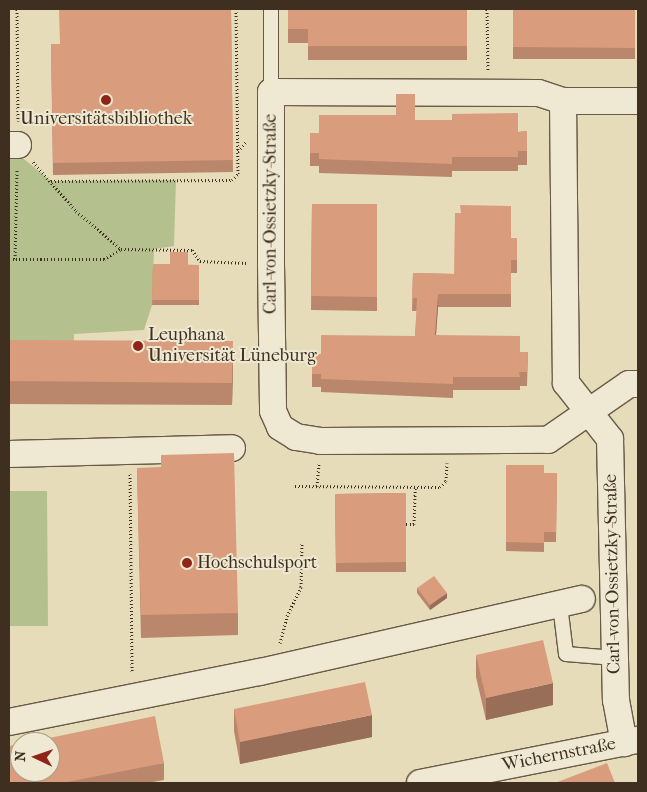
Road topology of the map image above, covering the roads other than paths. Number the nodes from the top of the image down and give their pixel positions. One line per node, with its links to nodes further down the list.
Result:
1 (271, 9): 2 (lane)
2 (271, 92): 3 (street, Carl-von-Ossietzky-Straße); 6 (street, Carl-von-Ossietzky-Straße)
3 (564, 101): 4 (street, Carl-von-Ossietzky-Straße); 6 (street, Carl-von-Ossietzky-Straße)
4 (638, 101)
5 (638, 384): 6 (street)
6 (588, 412): 10 (street, Carl-von-Ossietzky-Straße)
7 (232, 448): 8 (street)
8 (9, 454)
9 (571, 602): 10 (lane); 11 (street)
10 (614, 658): 12 (street, Carl-von-Ossietzky-Straße)
11 (9, 722)
12 (631, 741): 13 (street, Wichernstraße)
13 (420, 783)

